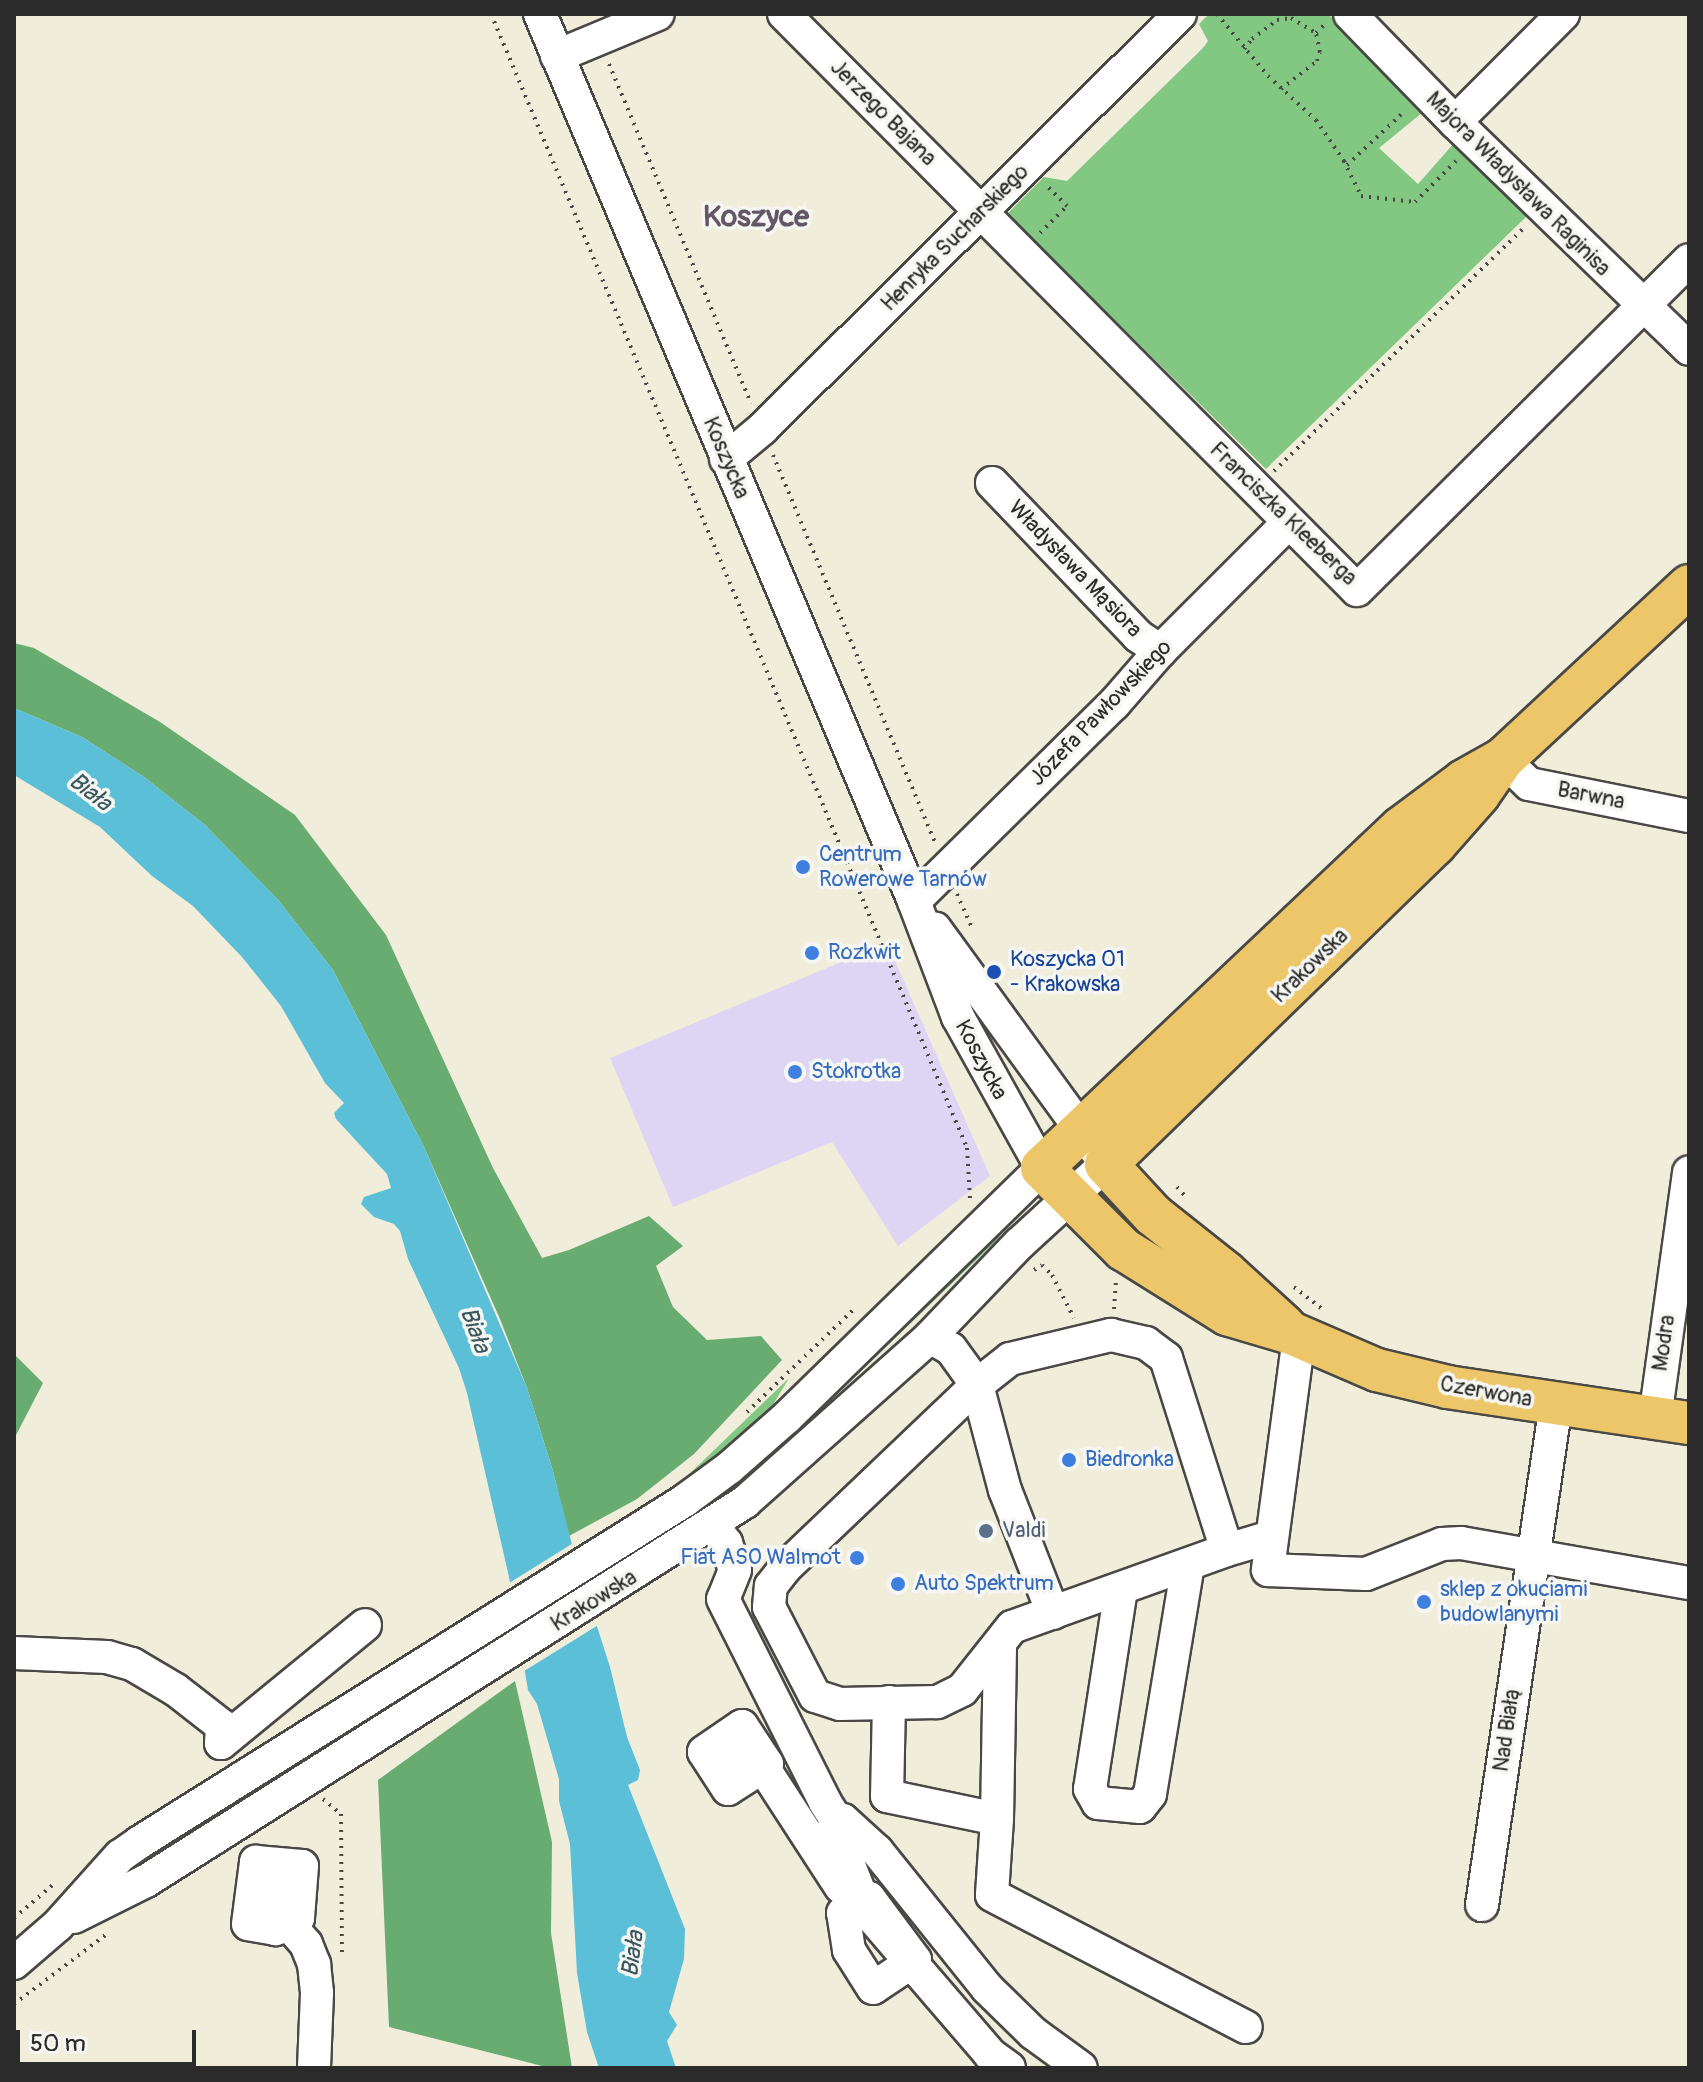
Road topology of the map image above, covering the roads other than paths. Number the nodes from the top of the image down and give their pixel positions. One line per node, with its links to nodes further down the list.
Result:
1 (540, 14): 7 (street, Koszycka)
2 (658, 14): 7 (street)
3 (784, 14): 9 (street, Jerzego Bajana)
4 (1180, 14): 9 (street, Henryka Sucharskiego)
5 (1563, 14): 8 (street)
6 (1342, 15): 8 (street, Majora Władysława Raginisa)
7 (557, 56): 13 (street, Koszycka)
8 (1455, 122): 11 (street, Majora Władysława Raginisa)
9 (982, 211): 13 (street, Henryka Sucharskiego); 15 (street, Franciszka Kleeberga)
10 (1689, 260): 11 (street, Franciszka Kleeberga)
11 (1642, 307): 12 (street, Majora Władysława Raginisa); 15 (street, Franciszka Kleeberga)
12 (1689, 349)
13 (726, 459): 20 (street, Koszycka)
14 (992, 483): 17 (street, Władysława Mąsiora)
15 (1288, 523): 17 (street, Józefa Pawłowskiego)
16 (1689, 586): 18 (main road, Krakowska)
17 (1160, 651): 20 (street, Józefa Pawłowskiego)
18 (1503, 759): 19 (street, Barwna); 21 (main road, Krakowska)
19 (1689, 816)
20 (914, 901): 21 (street, Koszycka); 23 (street, Koszycka)
21 (1093, 1148): 23 (main road, Krakowska); 24 (main road, Czerwona)
22 (1689, 1172): 28 (street, Modra)
23 (1056, 1182): 24 (main road, Czerwona); 25 (street, Krakowska); 47 (street, Krakowska)
24 (1305, 1327): 27 (main road, Czerwona); 30 (street)
25 (930, 1337): 26 (street); 29 (street, Krakowska)
26 (977, 1385): 31 (street); 36 (street); 40 (street)
27 (1556, 1404): 28 (main road, Czerwona); 32 (street, Nad Białą)
28 (1672, 1421)
29 (712, 1525): 43 (street); 47 (street, Krakowska)
30 (1271, 1537): 31 (street); 32 (street)
31 (1227, 1550): 33 (street)
32 (1532, 1555): 34 (street); 45 (street, Nad Białą)
33 (1188, 1565): 35 (street); 35 (street)
34 (1689, 1583)
35 (1121, 1589): 36 (street)
36 (1053, 1613): 38 (street)
37 (365, 1625): 39 (street)
38 (1000, 1644): 40 (street); 42 (street)
39 (14, 1653)
40 (889, 1702): 42 (street)
41 (749, 1761): 46 (street)
42 (997, 1819): 50 (street)
43 (845, 1834): 46 (street); 53 (street)
44 (279, 1866): 51 (street)
45 (1482, 1905)
46 (861, 1907): 49 (street); 49 (street)
47 (58, 1925): 48 (street, Krakowska)
48 (14, 1963)
49 (910, 1963): 52 (street)
50 (1246, 2027)
51 (314, 2068)
52 (1009, 2068)
53 (1081, 2068)

